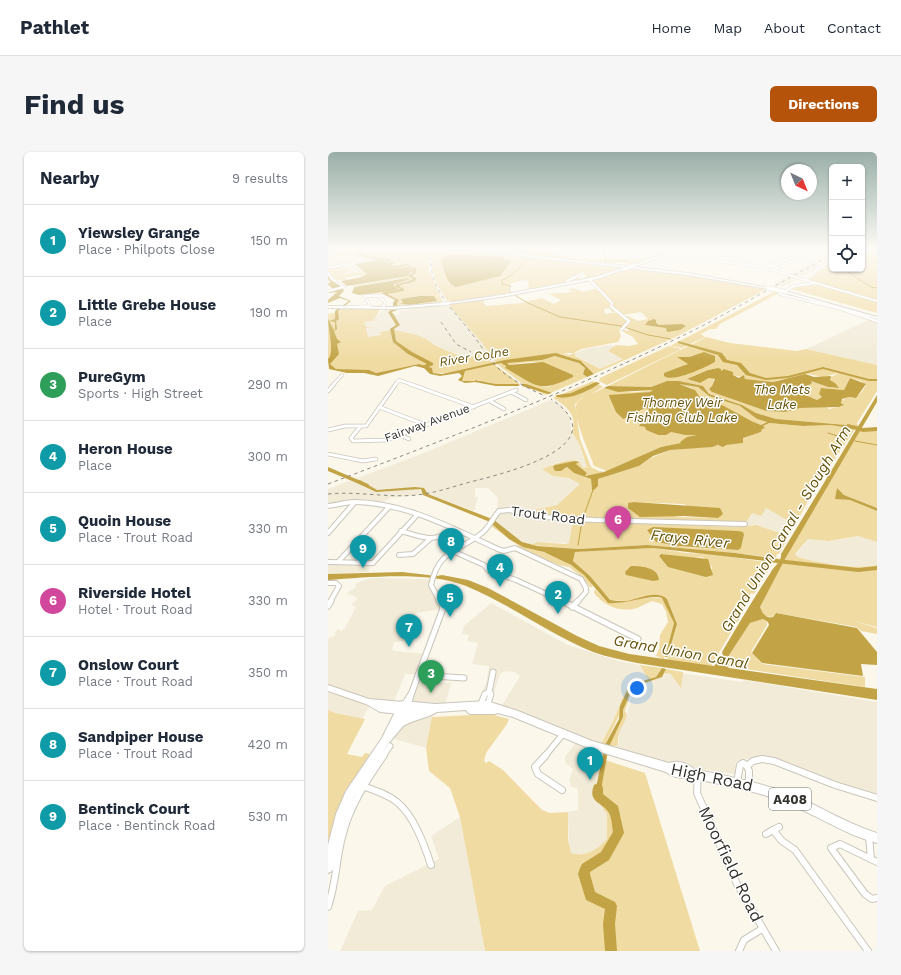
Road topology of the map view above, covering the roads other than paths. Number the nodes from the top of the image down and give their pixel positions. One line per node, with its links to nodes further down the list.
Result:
1 (343, 286): 9 (street)
2 (548, 286): 15 (street, bridge)
3 (595, 286): 18 (street)
4 (764, 286): 8 (highway)
5 (765, 286): 8 (highway)
6 (793, 286): 16 (street)
7 (827, 286): 11 (street)
8 (769, 287): 16 (highway, bridge)
9 (330, 291)
10 (364, 298): 15 (street)
11 (877, 301)
12 (369, 303): 14 (street)
13 (328, 307): 14 (street)
14 (346, 307): 15 (street)
15 (384, 308)
16 (876, 319): 17 (street)
17 (870, 322)
18 (624, 328)
19 (342, 375): 21 (street)
20 (516, 390): 22 (street, Fairway Avenue)
21 (328, 391)
22 (511, 392): 23 (street); 24 (street, Fairway Avenue)
23 (526, 400)
24 (490, 401): 26 (street, Fairway Avenue); 27 (street)
25 (379, 407): 26 (street); 28 (street); 29 (street)
26 (474, 407): 28 (street, Fairway Avenue)
27 (504, 409)
28 (427, 425): 31 (street, Fairway Avenue)
29 (360, 427): 30 (street); 31 (street, Fairway Avenue)
30 (328, 430)
31 (400, 435): 32 (street)
32 (409, 439)
33 (330, 454): 34 (street)
34 (376, 459)
35 (354, 502): 36 (street); 37 (street); 42 (street)
36 (328, 506)
37 (390, 507): 38 (street); 48 (street)
38 (417, 516): 40 (street); 41 (street)
39 (745, 524): 43 (street, Trout Road)
40 (453, 529): 43 (street); 44 (street)
41 (402, 531): 44 (street); 48 (street)
42 (328, 532)
43 (475, 538): 51 (street); 54 (street, Trout Road)
44 (430, 539): 46 (street)
45 (457, 553): 51 (street)
46 (399, 555)
47 (328, 562): 48 (street)
48 (338, 562)
49 (328, 583): 50 (street)
50 (328, 606)
51 (572, 607): 52 (street)
52 (638, 639)
53 (493, 672): 57 (street)
54 (418, 675): 55 (street); 58 (street, Trout Road)
55 (464, 678)
56 (328, 688): 58 (street)
57 (483, 707): 59 (main road); 61 (main road, High Road)
58 (404, 708): 59 (main road); 60 (main road); 62 (main road)
59 (435, 708): 60 (main road)
60 (399, 724): 62 (main road)
61 (563, 734): 64 (main road, High Road); 68 (street)
62 (387, 744): 66 (main road)
63 (746, 766): 65 (street); 67 (street); 69 (street)
64 (695, 774): 65 (main road, High Road / A408); 77 (street, Moorfield Road)
65 (737, 783): 67 (main road, High Road / A408)
66 (359, 785): 73 (street); 74 (main road); 76 (street)
67 (749, 785): 71 (main road, High Road / A408)
68 (562, 790)
69 (877, 798)
70 (773, 830): 80 (street)
71 (873, 837): 72 (street)
72 (874, 860): 75 (street)
73 (431, 865)
74 (328, 867)
75 (877, 898)
76 (328, 907)
77 (762, 929): 78 (street); 79 (street, Moorfield Road)
78 (739, 951)
79 (776, 951)
80 (868, 951)

